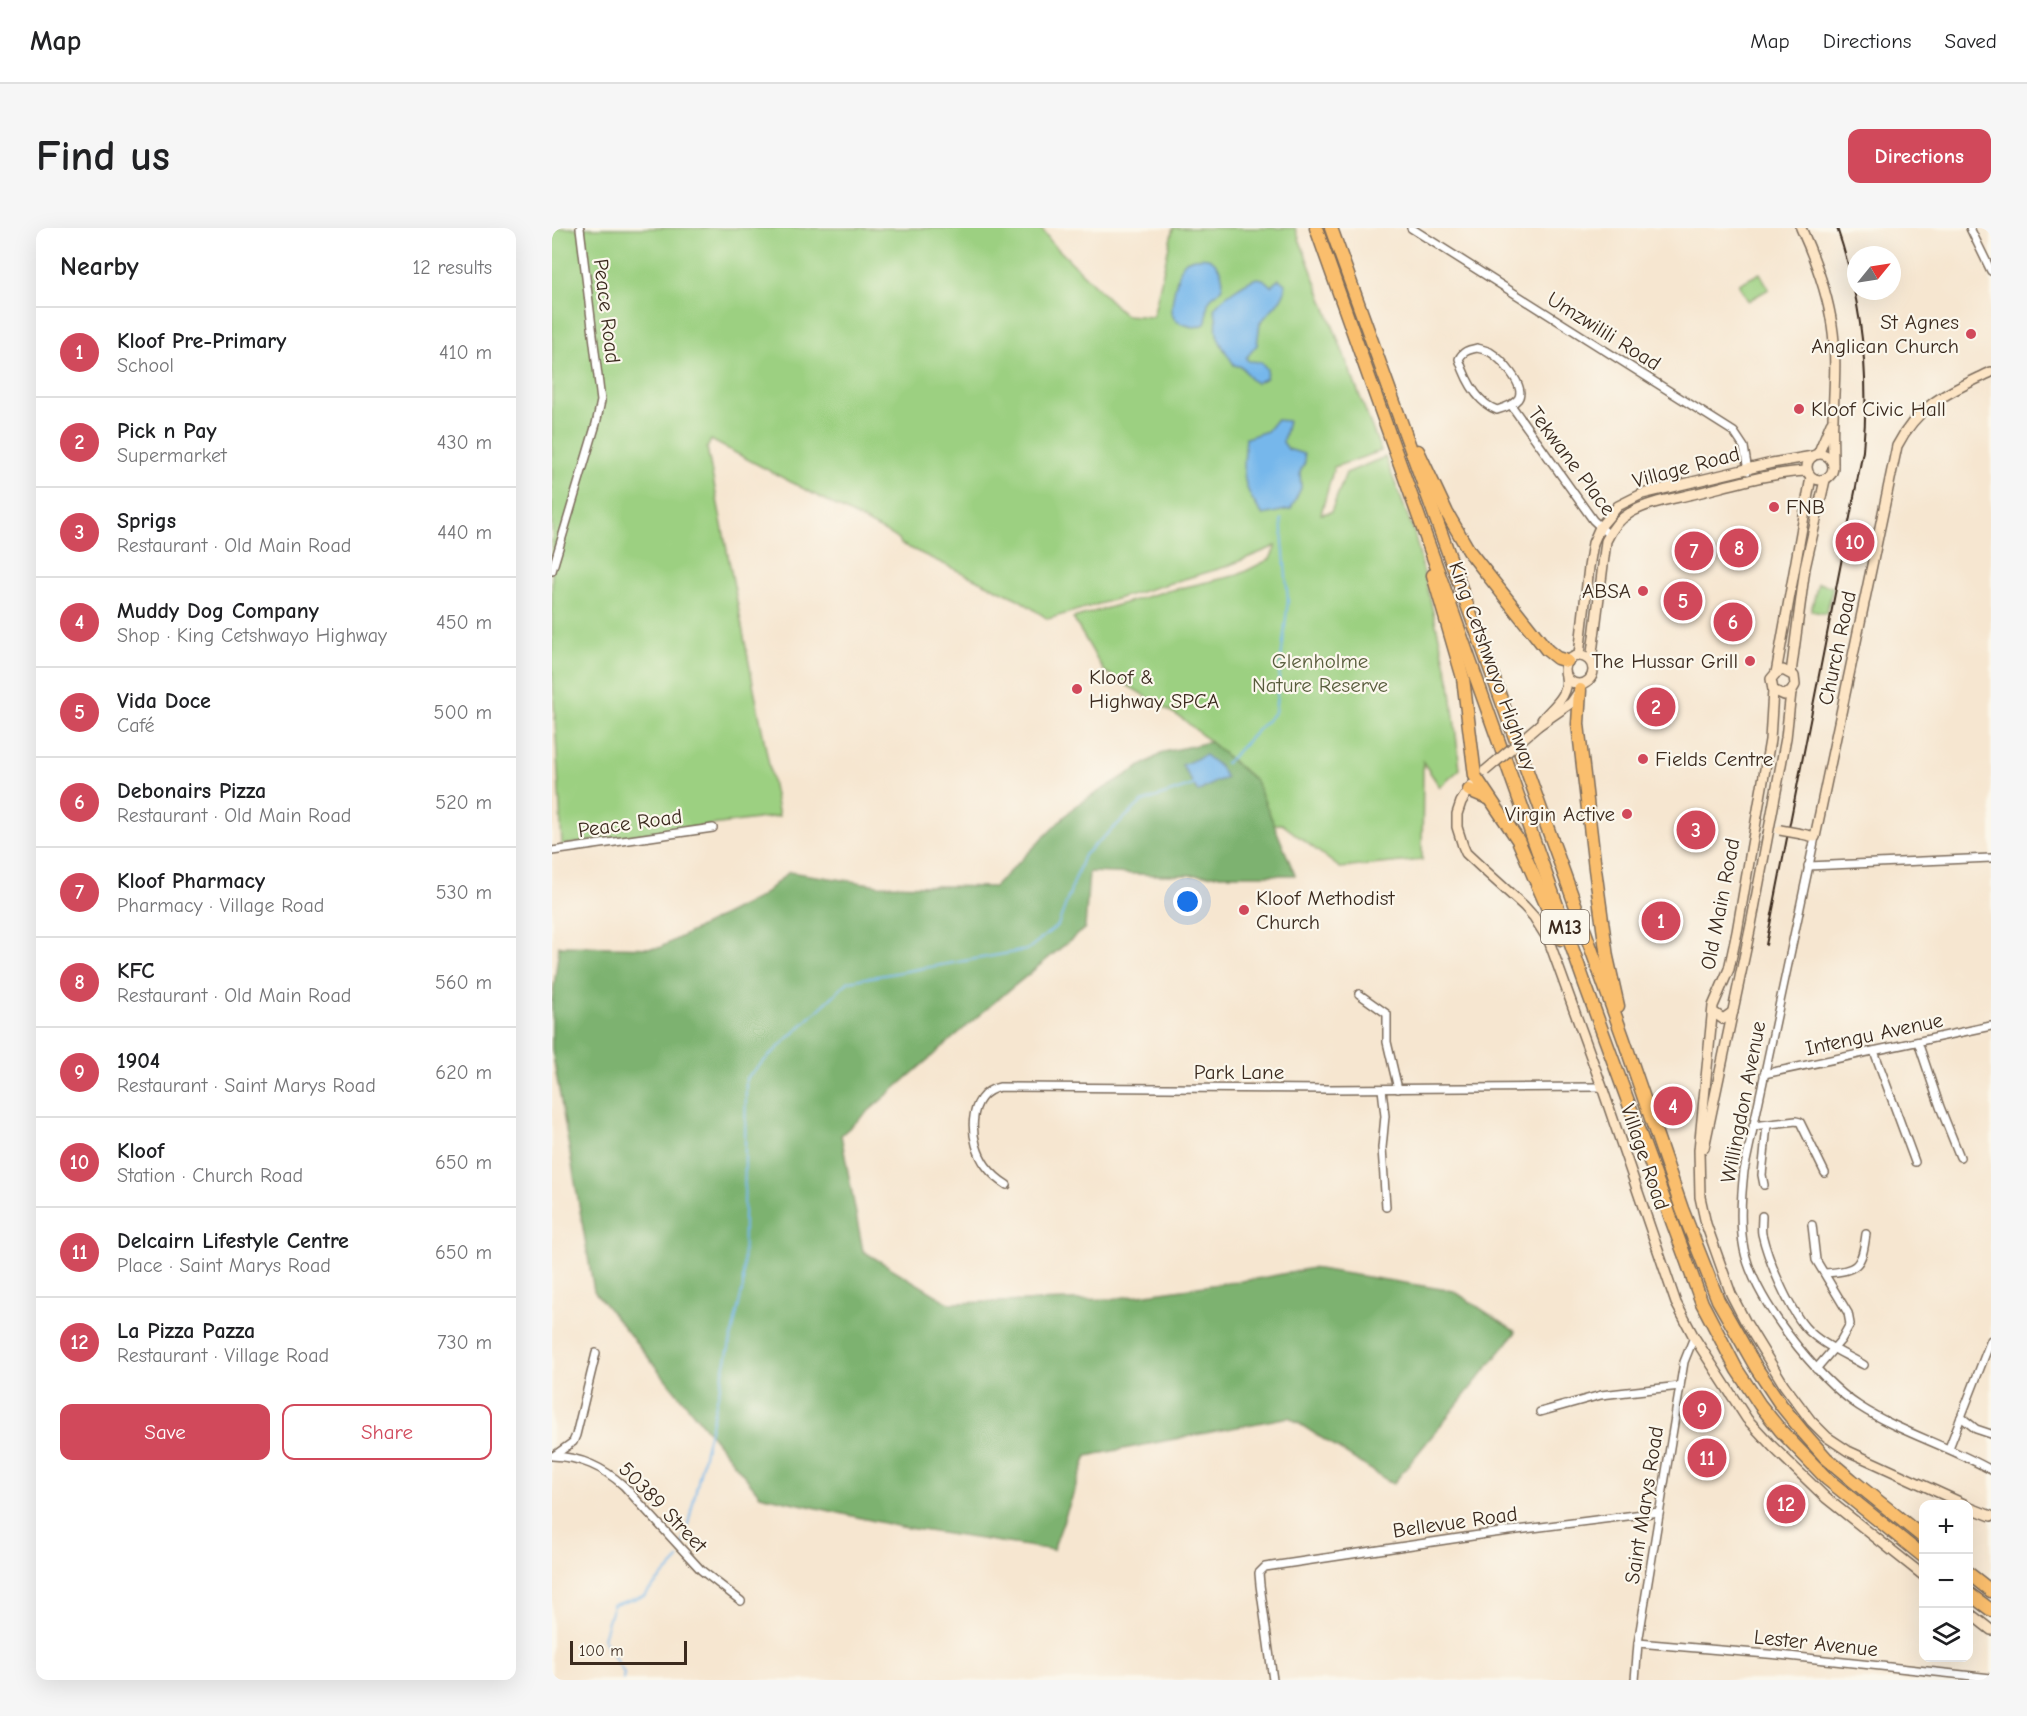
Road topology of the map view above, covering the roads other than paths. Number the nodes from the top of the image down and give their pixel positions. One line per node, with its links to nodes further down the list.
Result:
1 (580, 228): 21 (street, Peace Road)
2 (1316, 228): 18 (highway, King Cetshwayo Highway / M13)
3 (1331, 228): 9 (highway, King Cetshwayo Highway / M13)
4 (1411, 228): 14 (street, Umzwilili Road)
5 (1801, 228): 11 (main road)
6 (1970, 228): 7 (street)
7 (1991, 271)
8 (1991, 372): 36 (main road, Church Road)
9 (1384, 376): 23 (highway); 51 (highway, King Cetshwayo Highway / M13)
10 (1511, 405): 10 (street, Tekwane Place); 19 (street, Tekwane Place)
11 (1832, 421): 12 (main road); 13 (main road)
12 (1815, 455): 13 (main road); 14 (main road, Village Road); 15 (main road)
13 (1833, 464): 16 (main road)
14 (1748, 469): 17 (street); 19 (main road, Village Road)
15 (1809, 474): 16 (main road); 17 (main road, Village Road); 25 (main road)
16 (1825, 480): 26 (main road)
17 (1744, 482): 20 (main road, Village Road)
18 (1421, 521): 32 (highway); 45 (highway, King Cetshwayo Highway / M13)
19 (1600, 527): 20 (street, Tekwane Place); 22 (main road, Village Road)
20 (1609, 535): 24 (main road)
21 (552, 571)
22 (1579, 655): 23 (main road); 24 (main road)
23 (1567, 661): 27 (main road)
24 (1591, 661): 28 (main road)
25 (1776, 673): 26 (main road); 29 (main road)
26 (1791, 673): 30 (main road)
27 (1566, 676): 28 (main road); 31 (main road, Village Road)
28 (1581, 687): 31 (main road, Village Road); 51 (highway)
29 (1773, 690): 30 (main road); 47 (main road, Old Main Road)
30 (1791, 692): 35 (main road, Old Main Road)
31 (1539, 725): 32 (main road, Village Road, bridge)
32 (1481, 775): 33 (main road, Village Road); 34 (highway)
33 (1469, 790): 34 (highway); 56 (main road, Village Road)
34 (1492, 800): 45 (highway)
35 (1771, 814): 38 (main road); 41 (main road, Old Main Road)
36 (1818, 824): 39 (main road); 40 (main road, Church Road)
37 (713, 828): 42 (street, Peace Road)
38 (1780, 830): 39 (main road, bridge); 41 (main road)
39 (1802, 834): 40 (main road)
40 (1815, 837): 44 (street, Willingdon Avenue)
41 (1766, 840): 48 (main road, Old Main Road)
42 (552, 851)
43 (1991, 858): 44 (street)
44 (1808, 866): 55 (street, Willingdon Avenue)
45 (1586, 987): 90 (highway, King Cetshwayo Highway / M13)
46 (1359, 994): 58 (street)
47 (1713, 1012): 48 (main road); 52 (main road, Old Main Road)
48 (1733, 1012): 50 (main road, Old Main Road)
49 (1991, 1026): 53 (street, Intengu Avenue)
50 (1728, 1034): 52 (main road); 62 (main road, Old Main Road)
51 (1623, 1037): 89 (highway, King Cetshwayo Highway / M13)
52 (1707, 1041): 62 (main road, Old Main Road)
53 (1918, 1042): 54 (street, Intengu Avenue); 61 (street)
54 (1874, 1051): 55 (street, Intengu Avenue); 63 (street)
55 (1764, 1074): 60 (street, Willingdon Avenue)
56 (1602, 1087): 58 (street, Park Lane); 72 (main road, Village Road)
57 (1382, 1089): 58 (street, Park Lane); 65 (street, Park Lane); 67 (street)
58 (1398, 1089)
59 (1767, 1125): 60 (street); 64 (street); 66 (street)
60 (1753, 1126): 77 (street, Willingdon Avenue)
61 (1960, 1158)
62 (1700, 1159): 85 (main road, Old Main Road)
63 (1915, 1162)
64 (1826, 1173)
65 (1007, 1185)
66 (1764, 1185)
67 (1386, 1207)
68 (1762, 1216): 74 (street)
69 (1812, 1225): 71 (street)
70 (1866, 1234): 71 (street)
71 (1825, 1273): 74 (street)
72 (1694, 1337): 78 (street, Saint Marys Road); 91 (main road, Village Road)
73 (1991, 1340): 80 (street)
74 (1834, 1348): 76 (street); 77 (street)
75 (596, 1353): 83 (street)
76 (1864, 1365)
77 (1816, 1369): 82 (street, Willingdon Avenue)
78 (1680, 1386): 79 (street); 87 (street, Saint Marys Road)
79 (1540, 1412)
80 (1961, 1417): 81 (street); 82 (street)
81 (1991, 1434)
82 (1949, 1448): 84 (street, Willingdon Avenue)
83 (554, 1456): 95 (street, 50389 Street)
84 (1991, 1470)
85 (1955, 1500)
86 (1973, 1509): 88 (main road)
87 (1659, 1512): 99 (street, Saint Marys Road); 101 (street, Bellevue Road)
88 (1991, 1516)
89 (1919, 1535)
90 (1919, 1554)
91 (1919, 1573)
92 (1973, 1577): 93 (highway)
93 (1991, 1591)
94 (1973, 1597): 96 (highway)
95 (741, 1601)
96 (1991, 1610)
97 (1973, 1616): 98 (main road)
98 (1991, 1630)
99 (1638, 1643): 100 (street, Lester Avenue); 102 (street, Saint Marys Road)
100 (1991, 1678)
101 (1274, 1680)
102 (1635, 1680)

